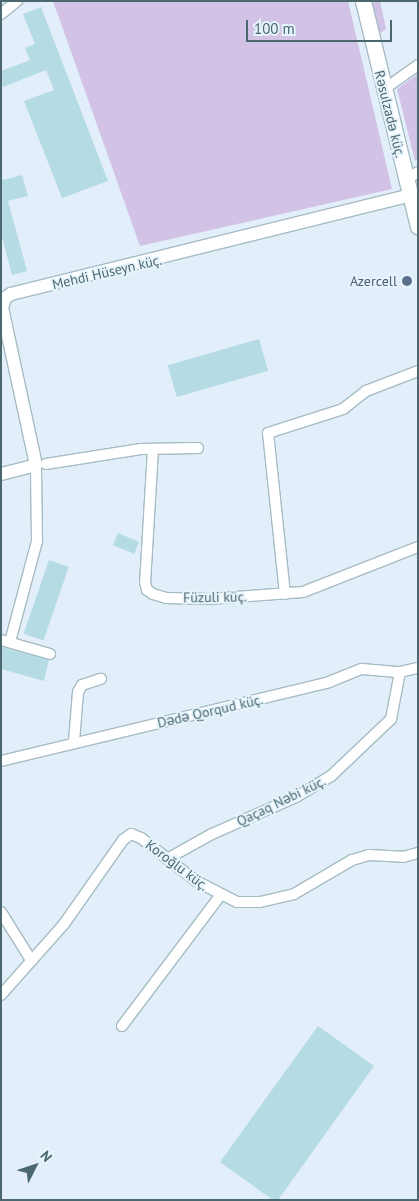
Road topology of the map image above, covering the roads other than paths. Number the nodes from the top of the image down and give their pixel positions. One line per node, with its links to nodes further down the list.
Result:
1 (17, 1): 3 (street)
2 (363, 1): 5 (main road, Rəsulzadə küç.)
3 (1, 14)
4 (418, 65): 5 (street)
5 (383, 90): 6 (main road, Rəsulzadə küç.)
6 (412, 176): 7 (main road, Rəsulzadə küç.)
7 (410, 195): 8 (main road, Rəsulzadə küç.); 12 (street, Mehdi Hüseyn küç.)
8 (418, 226)
9 (418, 371): 15 (street)
10 (198, 448): 11 (street)
11 (153, 449): 12 (street); 15 (street, Füzuli küç.)
12 (41, 465): 13 (street); 16 (street)
13 (1, 474)
14 (418, 547): 15 (street, Füzuli küç.)
15 (285, 594)
16 (6, 641): 17 (street)
17 (50, 654)
18 (418, 668): 19 (street, Dədə Qorqud küç.)
19 (400, 672): 21 (street, Dədə Qorqud küç.); 24 (street, Qaçaq Nəbi küç.)
20 (101, 679): 21 (street)
21 (74, 741): 22 (street, Dədə Qorqud küç.)
22 (1, 761)
23 (418, 853): 25 (street, Koroğlu küç.)
24 (167, 859): 25 (street, Koroğlu küç.); 27 (street, Koroğlu küç.)
25 (220, 896): 29 (street)
26 (1, 912): 27 (street)
27 (31, 960): 28 (street, Koroğlu küç.)
28 (1, 995)
29 (122, 1026)

